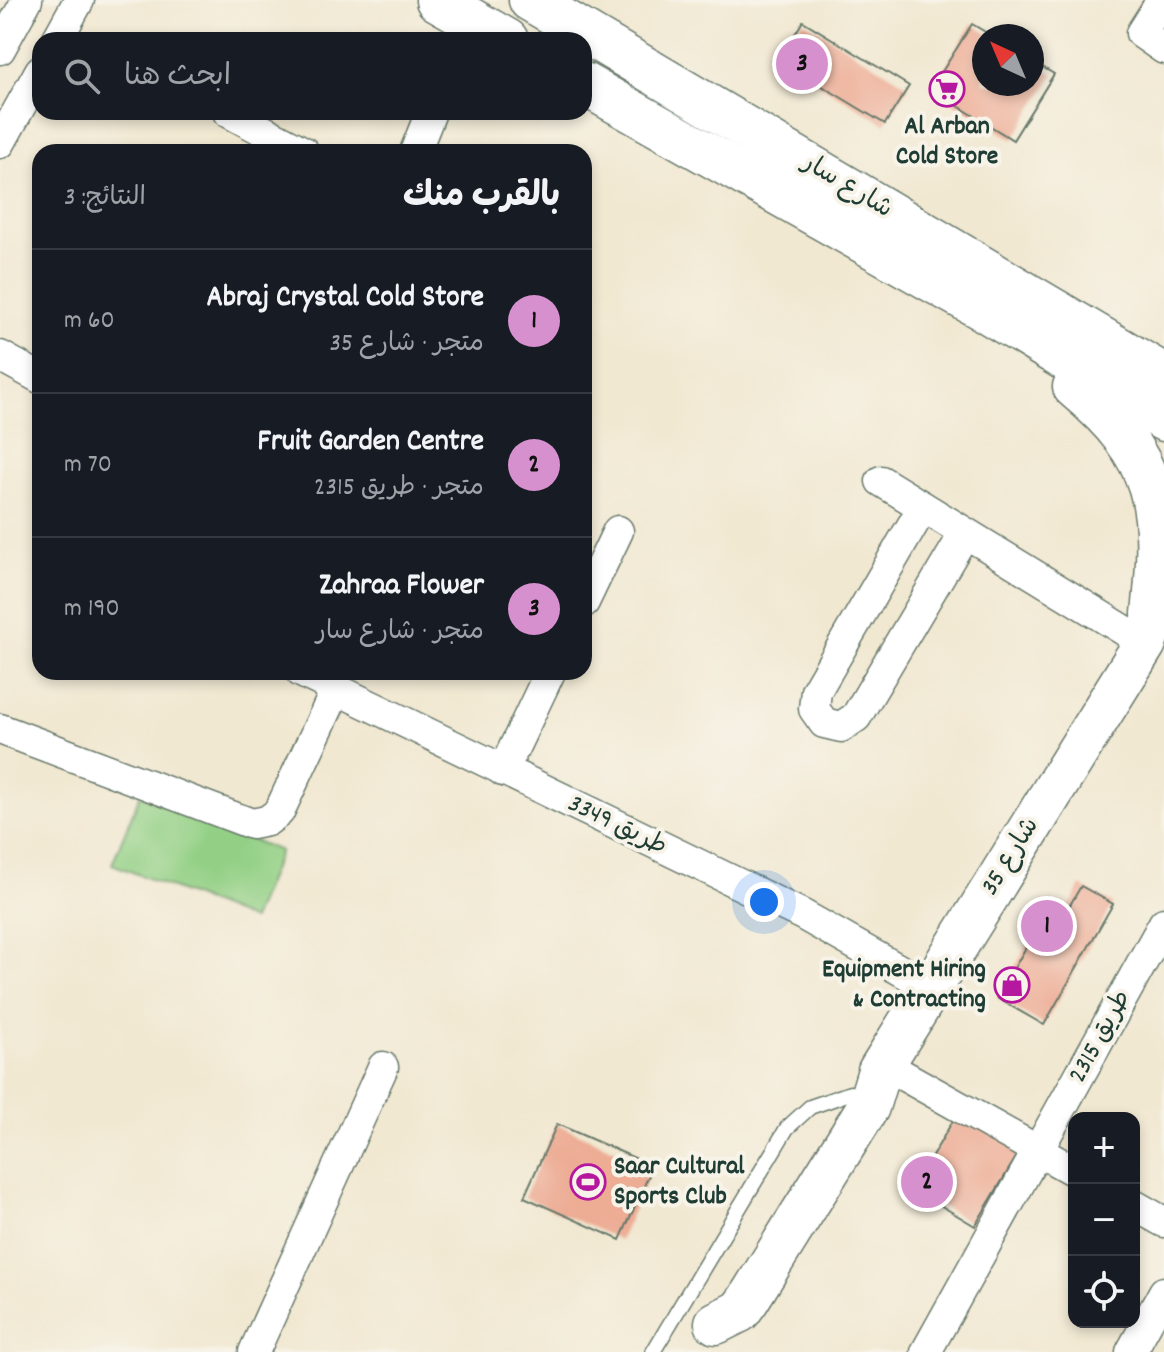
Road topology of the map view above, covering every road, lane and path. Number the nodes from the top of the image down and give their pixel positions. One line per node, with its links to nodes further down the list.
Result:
1 (530, 0): 7 (street, شارع سار)
2 (1162, 0): 9 (street)
3 (14, 16): 5 (street)
4 (454, 19): 6 (street)
5 (67, 22)
6 (487, 32)
7 (584, 32)
8 (592, 37): 20 (street, شارع سار)
9 (1164, 49)
10 (32, 85): 14 (street)
11 (592, 89): 17 (street, شارع سار)
12 (243, 120): 15 (street)
13 (428, 120): 16 (street)
14 (0, 143)
15 (289, 144)
16 (418, 144)
17 (989, 313): 21 (street, شارع سار); 27 (street)
18 (0, 356): 19 (street)
19 (32, 374)
20 (1164, 375)
21 (1164, 420)
22 (881, 481): 23 (street)
23 (923, 507): 25 (street); 25 (street)
24 (618, 531): 26 (street)
25 (965, 533): 27 (street)
26 (592, 585)
27 (1156, 619): 34 (street, شارع 35)
28 (317, 680): 30 (street, طريق 3349)
29 (546, 680): 32 (street)
30 (336, 690): 31 (street); 32 (street, طريق 3349)
31 (1, 731)
32 (503, 771): 34 (street, طريق 3349)
33 (1164, 923): 37 (street, طريق 2315)
34 (930, 987): 36 (street, شارع 35)
35 (383, 1067): 43 (street)
36 (871, 1076): 37 (street); 42 (street, شارع 35); 44 (lane)
37 (1038, 1151): 38 (street); 45 (street, طريق 2315)
38 (1068, 1168)
39 (1140, 1208): 40 (street)
40 (1164, 1222)
41 (1164, 1292): 46 (street)
42 (707, 1337)
43 (254, 1352)
44 (653, 1352)
45 (926, 1352)
46 (1131, 1352)

